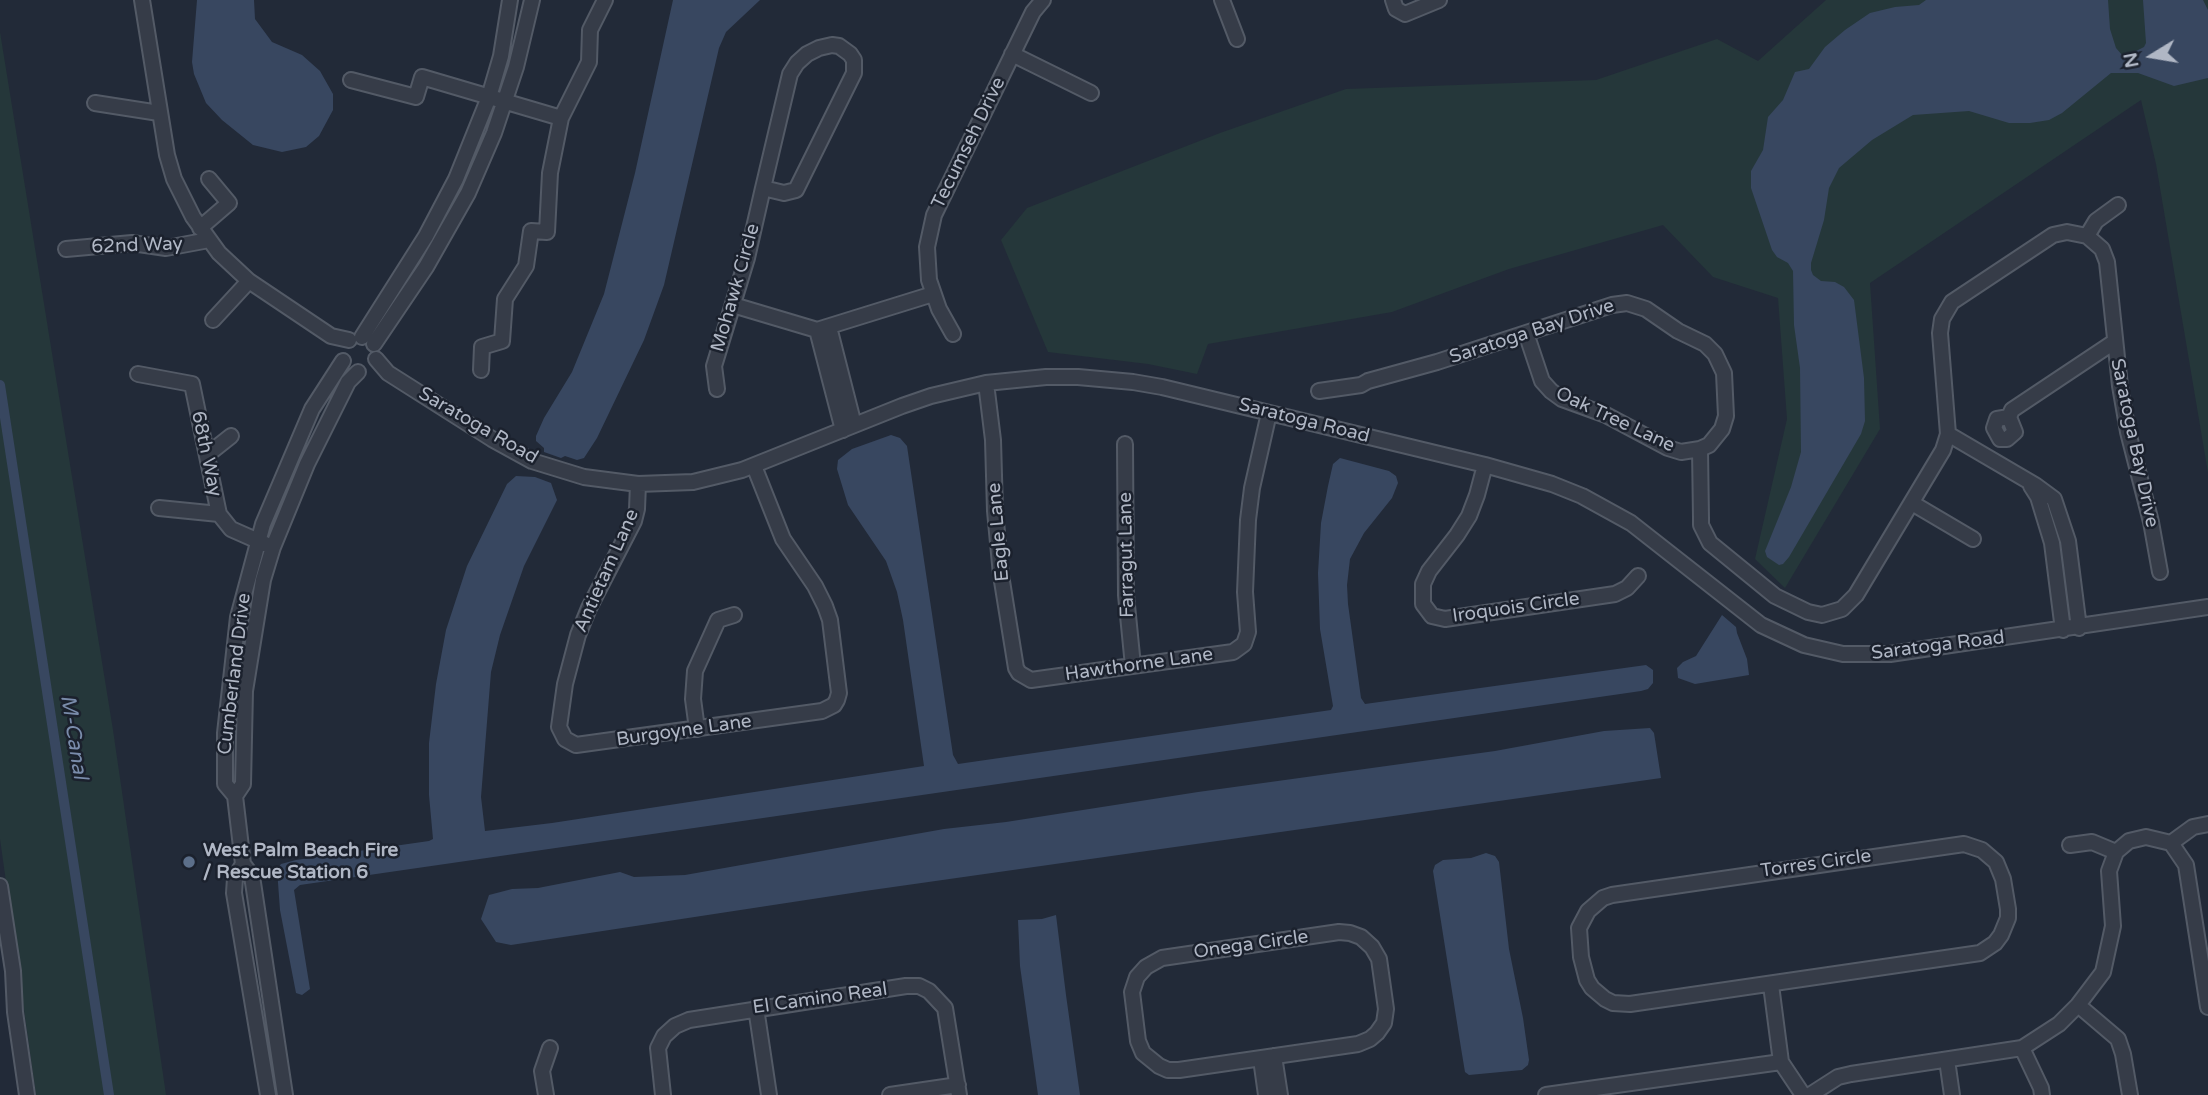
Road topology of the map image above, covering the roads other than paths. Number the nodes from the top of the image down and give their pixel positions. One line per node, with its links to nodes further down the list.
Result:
1 (142, 0): 15 (street, Saratoga Road)
2 (510, 0): 13 (street, Cumberland Drive)
3 (531, 0): 13 (street, Cumberland Drive)
4 (605, 0): 16 (street)
5 (1043, 0): 10 (street, Tecumseh Drive)
6 (1222, 0): 9 (street)
7 (1393, 0): 8 (street)
8 (1438, 0)
9 (1237, 39)
10 (1012, 54): 12 (street); 24 (street, Tecumseh Drive)
11 (352, 80): 13 (street)
12 (1091, 93)
13 (496, 99): 16 (street); 31 (street, Cumberland Drive)
14 (95, 103): 15 (street)
15 (159, 113): 20 (street, Saratoga Road)
16 (561, 118): 32 (street)
17 (209, 179): 20 (street)
18 (763, 188): 18 (street, Mohawk Circle); 25 (street, Mohawk Circle)
19 (2118, 205): 21 (street)
20 (204, 234): 22 (street, 62nd Way); 23 (street, Saratoga Road)
21 (2087, 236): 30 (street, Saratoga Bay Drive); 40 (street)
22 (66, 249)
23 (249, 281): 26 (street); 31 (street, Saratoga Road)
24 (933, 294): 27 (street); 29 (street, Tecumseh Drive)
25 (733, 305): 27 (street); 35 (street, Mohawk Circle)
26 (214, 320)
27 (823, 329): 39 (street)
28 (1526, 333): 36 (street, Saratoga Bay Drive); 43 (street, Oak Tree Lane); 43 (street, Saratoga Bay Drive)
29 (953, 334)
30 (2114, 342): 38 (street); 55 (street, Saratoga Bay Drive)
31 (359, 354): 48 (street, Saratoga Road); 53 (street, Cumberland Drive); 54 (street, Cumberland Drive)
32 (481, 370)
33 (138, 374): 44 (street, 68th Way)
34 (986, 383): 37 (street, Saratoga Road); 39 (street, Saratoga Road); 62 (street, Eagle Lane)
35 (717, 389)
36 (1319, 391)
37 (1269, 413): 45 (street, Saratoga Road); 61 (street, Hawthorne Lane)
38 (2009, 417)
39 (849, 428): 46 (street, Saratoga Road)
40 (1948, 434): 47 (street); 49 (street)
41 (231, 436): 44 (street)
42 (1125, 444): 61 (street, Farragut Lane)
43 (1700, 449): 49 (street)
44 (207, 455): 51 (street, 68th Way)
45 (1485, 465): 56 (street, Iroquois Circle); 60 (street, Saratoga Road)
46 (754, 466): 48 (street, Saratoga Road); 63 (street, Burgoyne Lane)
47 (2028, 482): 59 (street); 60 (street)
48 (638, 484): 64 (street, Antietam Lane)
49 (1912, 503): 52 (street)
50 (159, 508): 51 (street)
51 (219, 514): 53 (street, 68th Way)
52 (1973, 539)
53 (259, 541): 54 (street, 68th Way); 65 (street, Cumberland Drive)
54 (273, 547): 65 (street, Cumberland Drive)
55 (2160, 572)
56 (1638, 576)
57 (2208, 607): 59 (street, Saratoga Road)
58 (734, 615): 63 (street)
59 (2079, 628): 60 (street, Saratoga Road)
60 (2063, 630)
61 (1133, 666): 62 (street, Hawthorne Lane)
62 (1025, 677)
63 (697, 729): 64 (street, Burgoyne Lane)
64 (565, 739)
65 (235, 796): 70 (street, Cumberland Drive)
66 (2208, 824): 67 (street)
67 (2171, 843): 69 (street); 75 (street)
68 (2070, 845): 69 (street)
69 (2116, 852): 74 (street)
70 (243, 864): 84 (street, Cumberland Drive); 85 (street, Cumberland Drive)
71 (0, 886): 72 (street)
72 (5, 957): 83 (street)
73 (1771, 985): 73 (street, Torres Circle); 81 (street)
74 (2078, 1005): 78 (street); 97 (street)
75 (2208, 1007)
76 (756, 1008): 82 (street, El Camino Real); 87 (street, El Camino Real); 88 (street)
77 (550, 1048): 86 (street)
78 (2022, 1048): 80 (street); 96 (street)
79 (1268, 1058): 79 (street, Onega Circle); 90 (street); 91 (street)
80 (1947, 1060): 94 (street); 95 (street)
81 (1781, 1062): 92 (street); 93 (street)
82 (959, 1090): 89 (street)
83 (27, 1095)
84 (268, 1095)
85 (285, 1095)
86 (547, 1095)
87 (663, 1095)
88 (769, 1095)
89 (890, 1095)
90 (1266, 1095)
91 (1280, 1095)
92 (1546, 1095)
93 (1803, 1095)
94 (1810, 1095)
95 (1952, 1095)
96 (2042, 1095)
97 (2130, 1095)

